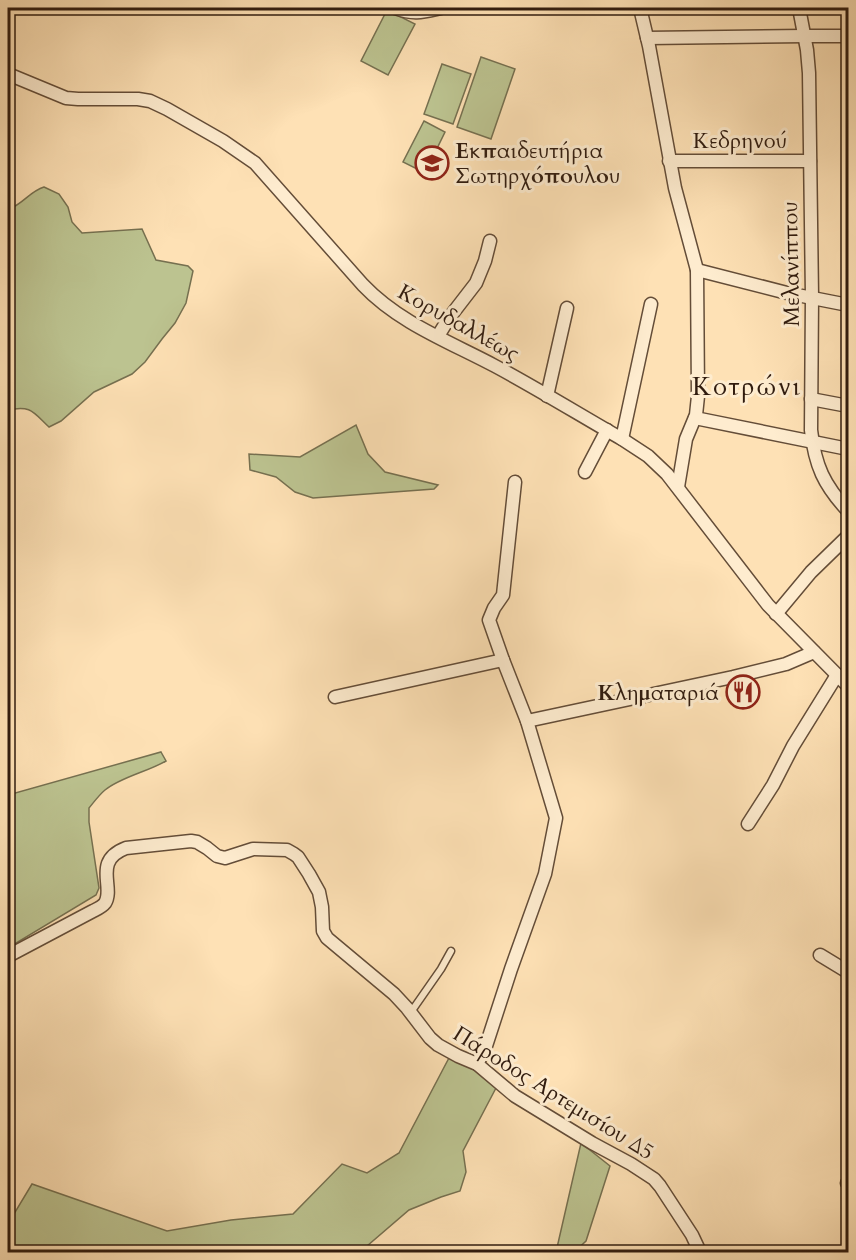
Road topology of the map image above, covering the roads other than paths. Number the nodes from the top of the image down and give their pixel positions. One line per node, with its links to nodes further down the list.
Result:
1 (395, 8): 2 (street)
2 (441, 8)
3 (640, 8): 7 (street)
4 (799, 8): 5 (street, Μελανίππου)
5 (805, 36): 6 (street); 7 (street); 10 (street, Μελανίππου)
6 (849, 36)
7 (647, 38): 9 (street)
8 (8, 74): 17 (street, Κορυδαλλέως)
9 (669, 161): 10 (street, Κεδρηνού); 12 (street)
10 (810, 161): 13 (street, Μελανίππου)
11 (490, 242): 17 (street)
12 (697, 270): 13 (street); 21 (street)
13 (812, 297): 15 (street); 19 (street, Μελανίππου)
14 (651, 304): 23 (street)
15 (849, 305)
16 (567, 308): 18 (street)
17 (438, 336): 18 (street, Κορυδαλλέως)
18 (547, 396): 22 (street, Κορυδαλλέως)
19 (811, 399): 20 (street); 24 (street, Μελανίππου)
20 (849, 406)
21 (695, 418): 24 (street); 28 (street)
22 (607, 430): 23 (street, Κορυδαλλέως); 26 (street)
23 (622, 439): 28 (street, Κορυδαλλέως)
24 (813, 441): 25 (street); 29 (street, Μελανίππου)
25 (849, 449)
26 (585, 472)
27 (515, 482): 33 (street)
28 (678, 487): 31 (street, Κορυδαλλέως)
29 (849, 511)
30 (849, 536): 31 (street)
31 (776, 614): 32 (street, Κορυδαλλέως)
32 (814, 652): 34 (street, Κορυδαλλέως); 37 (street)
33 (503, 660): 36 (street); 37 (street)
34 (837, 675): 35 (street, Κορυδαλλέως); 38 (street)
35 (849, 686)
36 (335, 697)
37 (527, 721): 44 (street)
38 (748, 824)
39 (451, 951): 43 (lane)
40 (820, 955): 42 (street)
41 (8, 956): 43 (street, Πάροδος Αρτεμισίου Δ5)
42 (849, 972)
43 (411, 1012): 44 (street, Πάροδος Αρτεμισίου Δ5)
44 (477, 1064): 45 (street, Πάροδος Αρτεμισίου Δ5)
45 (700, 1252)

